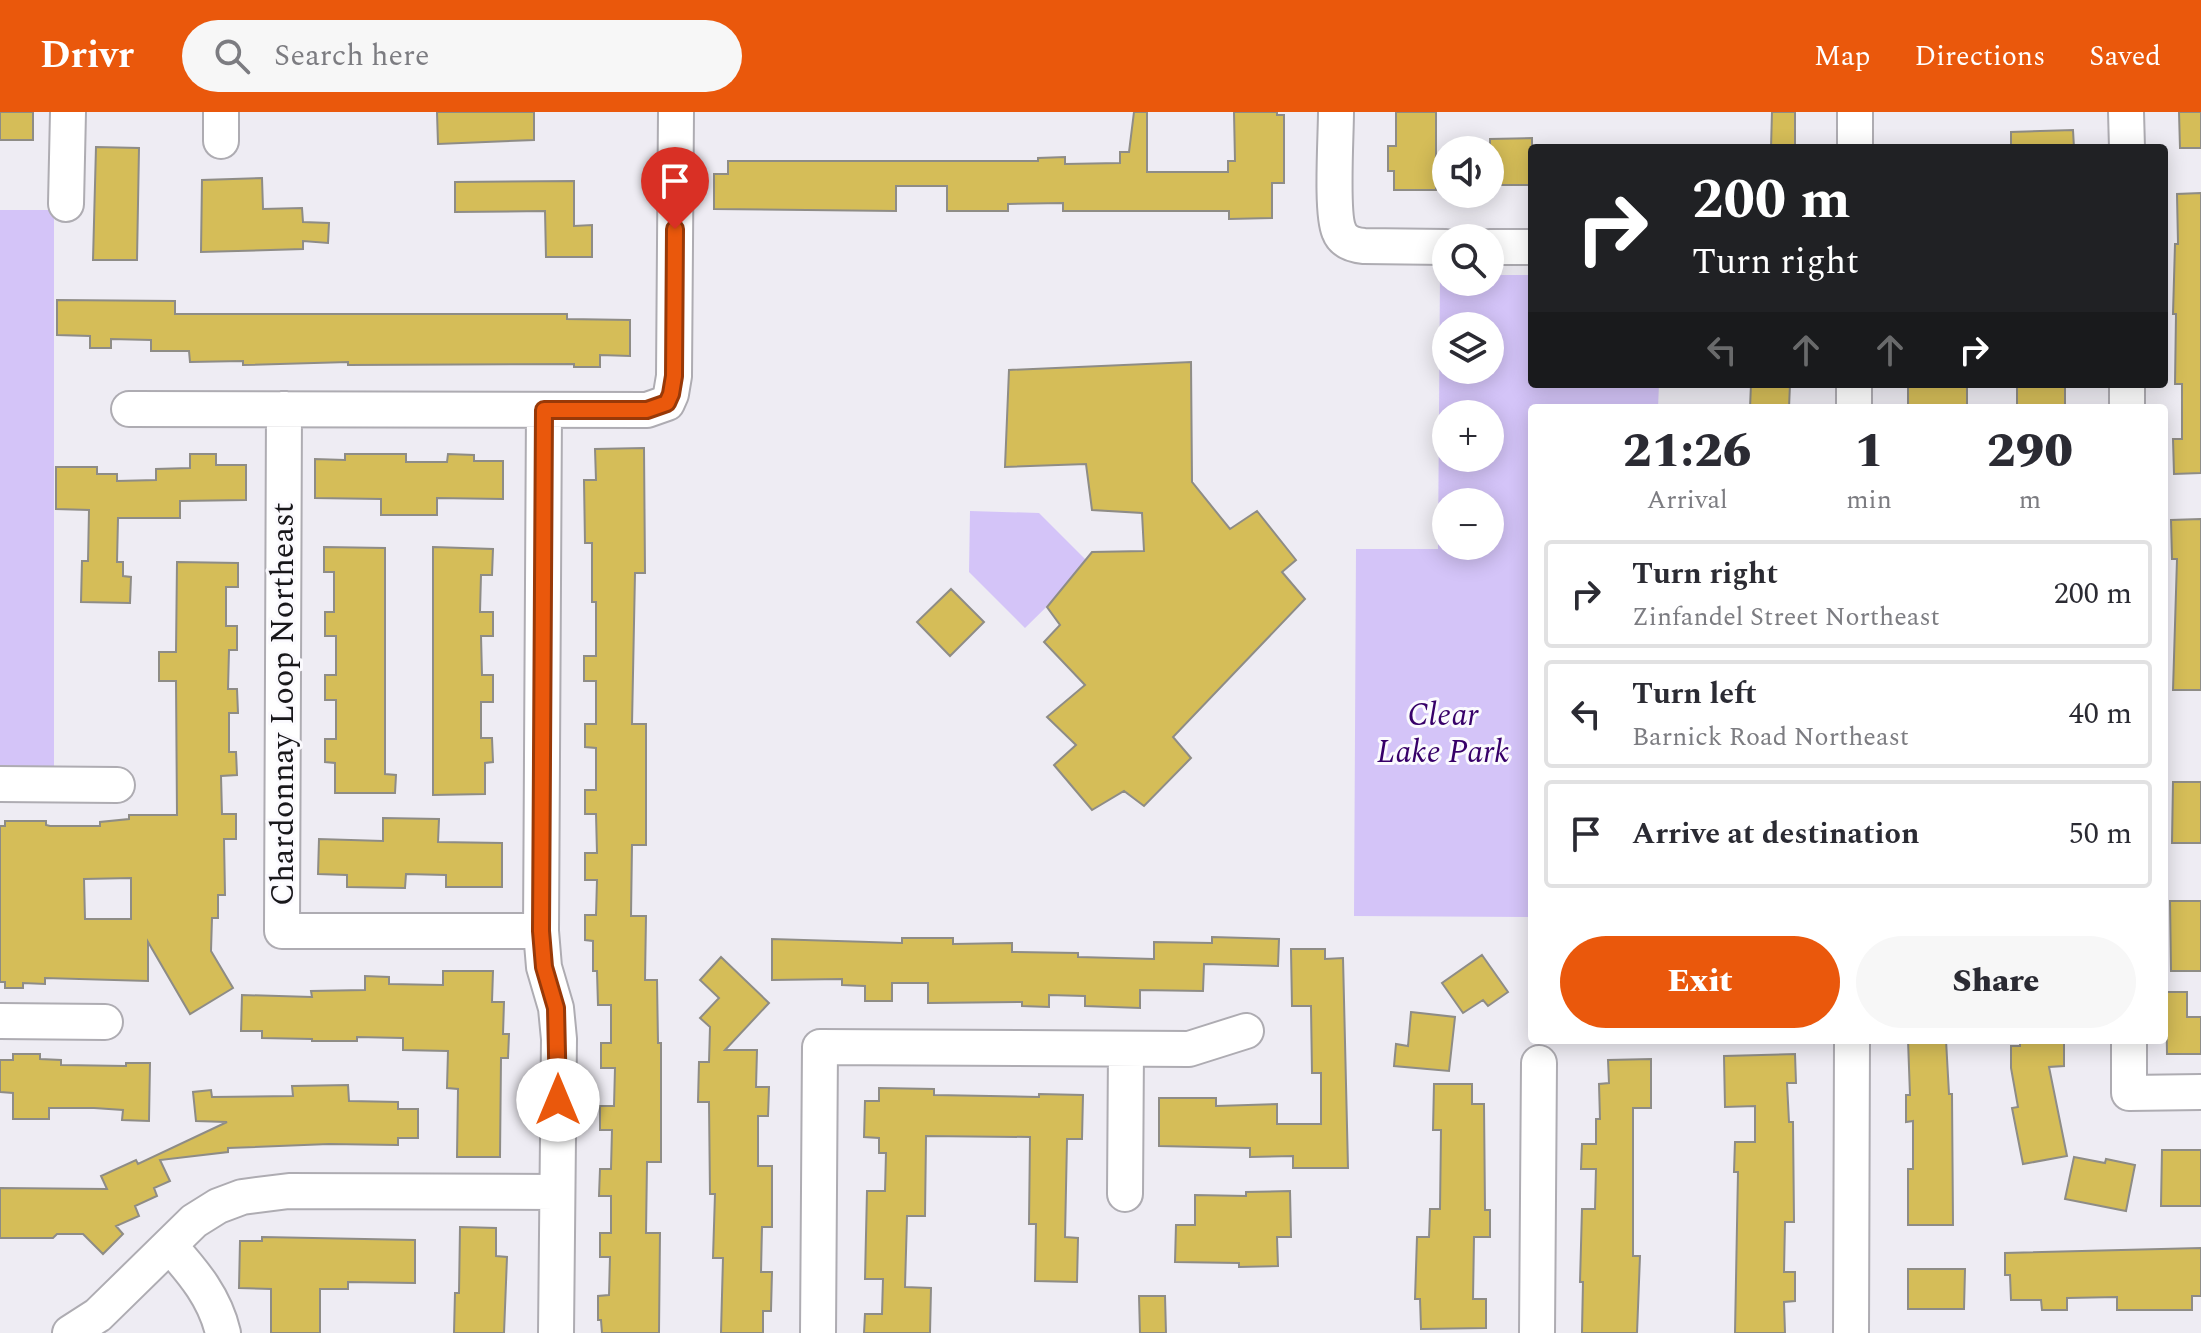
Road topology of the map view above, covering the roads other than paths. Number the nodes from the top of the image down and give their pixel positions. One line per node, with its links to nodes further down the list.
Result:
1 (68, 112): 8 (street)
2 (676, 112): 14 (street)
3 (1336, 112): 9 (street)
4 (1855, 112): 6 (street)
5 (2126, 112): 7 (street)
6 (1855, 144)
7 (2127, 144)
8 (66, 204)
9 (1432, 247)
10 (1504, 247): 11 (street)
11 (1528, 247)
12 (129, 409): 13 (street)
13 (284, 409): 14 (street); 17 (street, Chardonnay Loop Northeast)
14 (544, 410): 17 (street)
15 (0, 784): 16 (street)
16 (117, 785)
17 (541, 931): 26 (street)
18 (0, 1021): 19 (street)
19 (105, 1022)
20 (1246, 1031): 23 (street)
21 (1852, 1044): 34 (street)
22 (2129, 1044): 25 (street)
23 (1126, 1049): 27 (street); 32 (street)
24 (1539, 1063): 33 (street)
25 (2201, 1092)
26 (557, 1192): 28 (street); 31 (street)
27 (1125, 1194)
28 (170, 1246): 29 (street); 30 (street)
29 (70, 1333)
30 (223, 1333)
31 (556, 1333)
32 (818, 1333)
33 (1537, 1333)
34 (1851, 1333)

